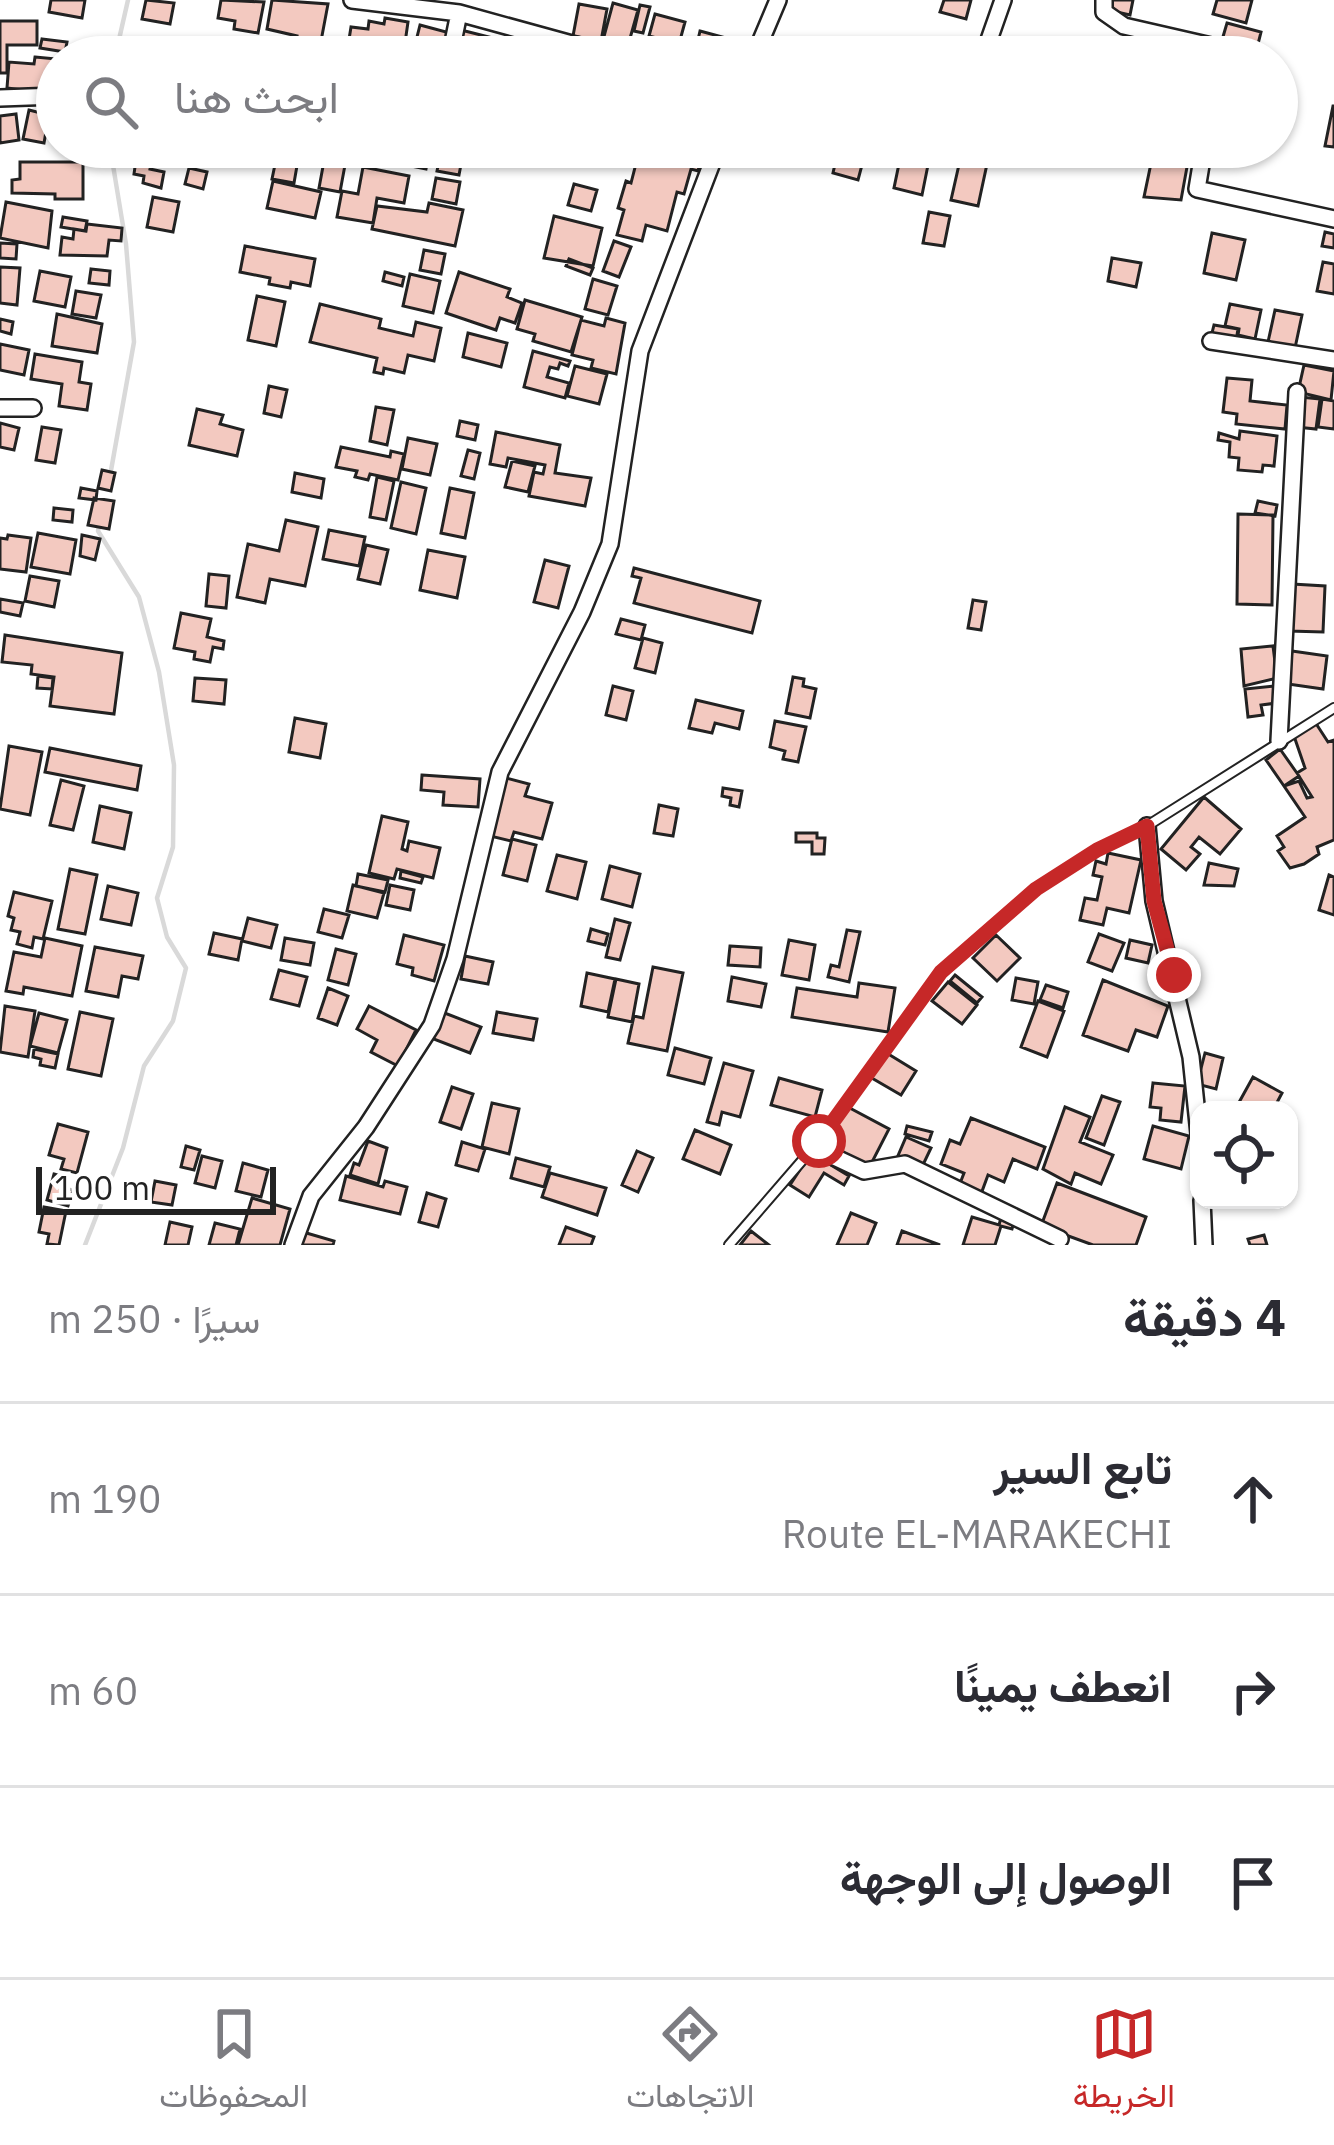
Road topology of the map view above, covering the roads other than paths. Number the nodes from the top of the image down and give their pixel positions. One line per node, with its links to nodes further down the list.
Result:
1 (352, 0): 5 (street)
2 (778, 0): 8 (street)
3 (1003, 0): 9 (street)
4 (1104, 0): 10 (street)
5 (460, 13): 6 (street); 7 (street)
6 (455, 36)
7 (543, 36)
8 (763, 36)
9 (990, 36)
10 (1168, 36)
11 (36, 97): 12 (street)
12 (0, 98)
13 (710, 168): 28 (street)
14 (1200, 168): 15 (street)
15 (1334, 219)
16 (1211, 341): 17 (street)
17 (1334, 360)
18 (1297, 392): 22 (street)
19 (0, 407): 20 (street)
20 (33, 408)
21 (1334, 708): 22 (lane)
22 (1279, 741): 23 (lane)
23 (1147, 826): 24 (street); 25 (lane)
24 (1196, 1101)
25 (813, 1147): 27 (street); 29 (lane)
26 (1202, 1209): 30 (street)
27 (1060, 1239)
28 (293, 1245)
29 (729, 1245)
30 (1204, 1245)

